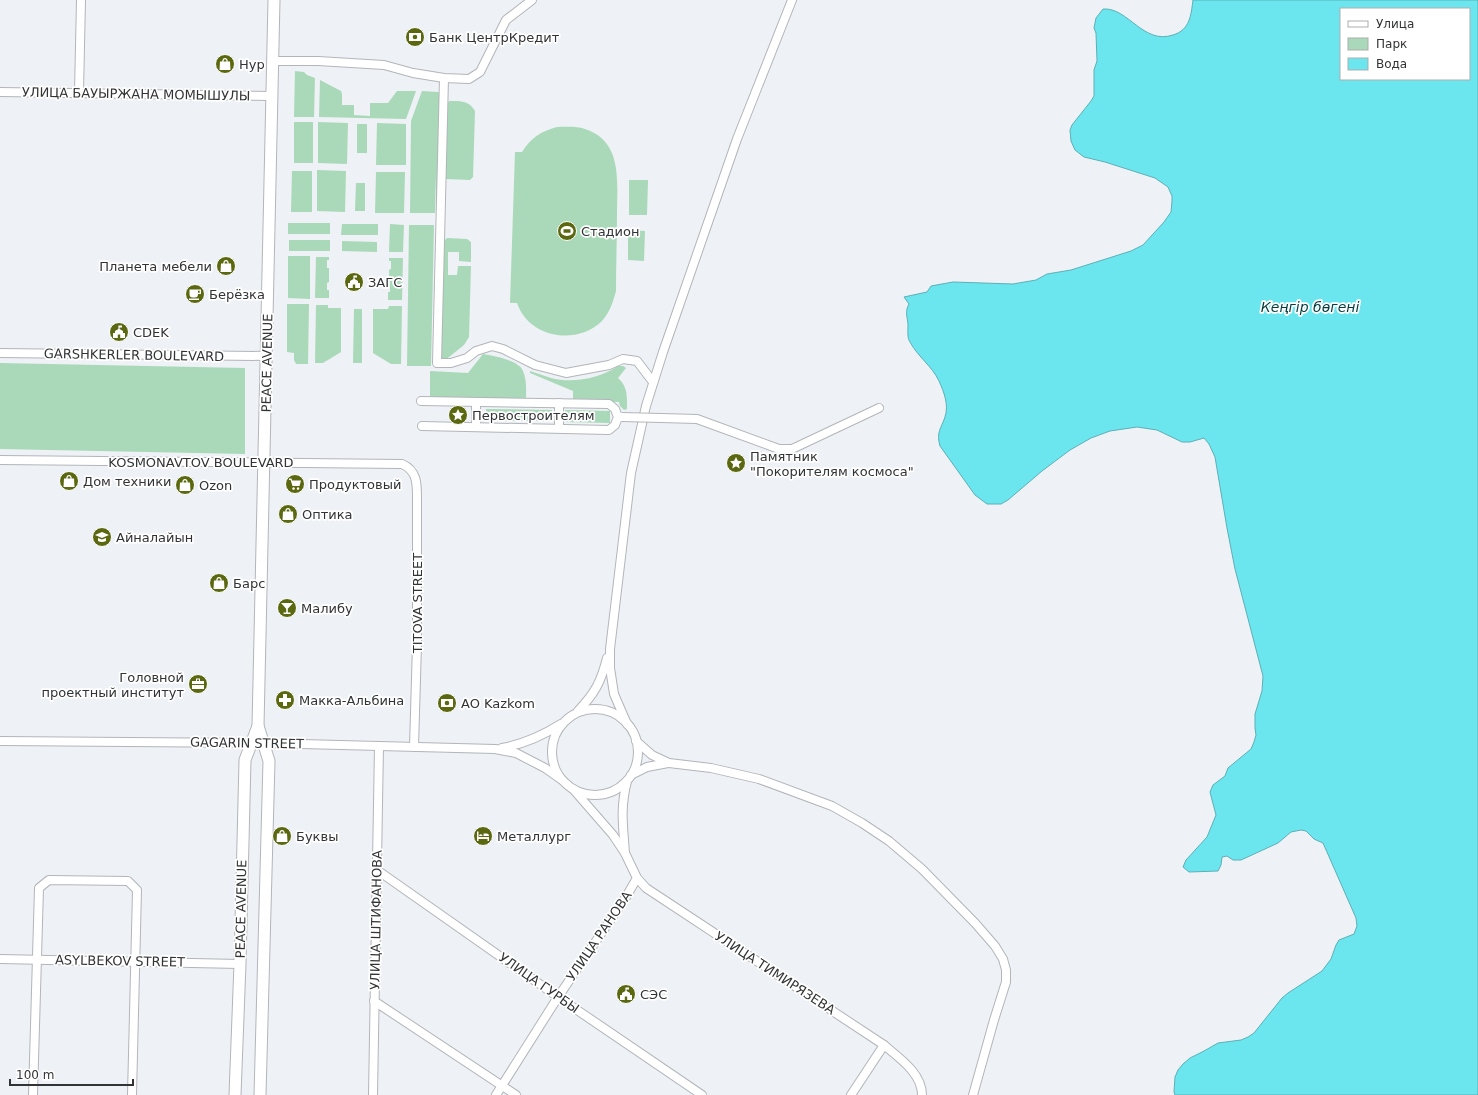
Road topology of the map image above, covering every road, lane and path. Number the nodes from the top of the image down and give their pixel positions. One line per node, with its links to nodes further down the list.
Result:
1 (82, 0): 8 (street)
2 (274, 0): 5 (main road, PEACE AVENUE)
3 (532, 0): 6 (street)
4 (792, 0): 12 (street)
5 (272, 61): 6 (street); 9 (main road, PEACE AVENUE)
6 (444, 78): 12 (street)
7 (0, 92): 8 (street, УЛИЦА БАУЫРЖАНА МОМЫШУЛЫ)
8 (79, 92): 9 (street, УЛИЦА БАУЫРЖАНА МОМЫШУЛЫ)
9 (272, 96): 11 (main road, PEACE AVENUE)
10 (0, 353): 11 (street, GARSHKERLER BOULEVARD)
11 (267, 356): 22 (main road, PEACE AVENUE)
12 (653, 382): 24 (street)
13 (421, 401): 14 (street)
14 (476, 402): 15 (street); 19 (street)
15 (559, 403): 17 (street); 20 (street)
16 (879, 408): 17 (street, bridge)
17 (620, 417): 20 (street)
18 (422, 426): 19 (street)
19 (476, 427): 20 (street)
20 (559, 428)
21 (0, 460): 22 (street, KOSMONAVTOV BOULEVARD)
22 (264, 463): 23 (street, KOSMONAVTOV BOULEVARD); 28 (main road, PEACE AVENUE)
23 (402, 464): 34 (street, TITOVA STREET)
24 (610, 649): 25 (street); 27 (street)
25 (576, 713): 26 (street); 27 (street)
26 (563, 722): 35 (street); 38 (street)
27 (627, 724): 29 (street)
28 (258, 726): 31 (main road, PEACE AVENUE); 32 (main road, PEACE AVENUE)
29 (636, 740): 36 (street); 37 (street)
30 (0, 741): 31 (street, GAGARIN STREET)
31 (252, 743): 32 (street, GAGARIN STREET); 46 (main road, PEACE AVENUE)
32 (263, 743): 33 (street, GAGARIN STREET); 54 (main road, PEACE AVENUE)
33 (379, 746): 34 (street, GAGARIN STREET); 41 (street, УЛИЦА ШТИФАНОВА)
34 (414, 747): 35 (street, GAGARIN STREET)
35 (495, 749): 38 (street)
36 (669, 763): 37 (street); 61 (street)
37 (629, 778): 39 (street); 40 (street)
38 (562, 780): 39 (street)
39 (573, 789): 40 (street)
40 (626, 853): 42 (street, УЛИЦА ТИМИРЯЗЕВА)
41 (377, 870): 47 (street, УЛИЦА ГУРБЫ); 48 (street, УЛИЦА ШТИФАНОВА)
42 (637, 878): 47 (street, УЛИЦА РАНОВА); 49 (street, УЛИЦА ТИМИРЯЗЕВА)
43 (0, 959): 44 (street, ASYLBEKOV STREET)
44 (37, 960): 45 (street, ASYLBEKOV STREET); 45 (street); 51 (street)
45 (134, 962): 46 (street, ASYLBEKOV STREET); 52 (street)
46 (240, 964): 53 (main road, PEACE AVENUE)
47 (558, 997): 50 (street, УЛИЦА РАНОВА); 58 (street, УЛИЦА ГУРБЫ)
48 (374, 1001): 50 (street); 55 (street, УЛИЦА ШТИФАНОВА)
49 (884, 1045): 59 (street); 60 (street, УЛИЦА ТИМИРЯЗЕВА)
50 (502, 1086): 56 (street, УЛИЦА РАНОВА); 57 (street)
51 (33, 1095)
52 (132, 1095)
53 (235, 1095)
54 (260, 1095)
55 (373, 1095)
56 (496, 1095)
57 (516, 1095)
58 (702, 1095)
59 (851, 1095)
60 (922, 1095)
61 (973, 1095)

